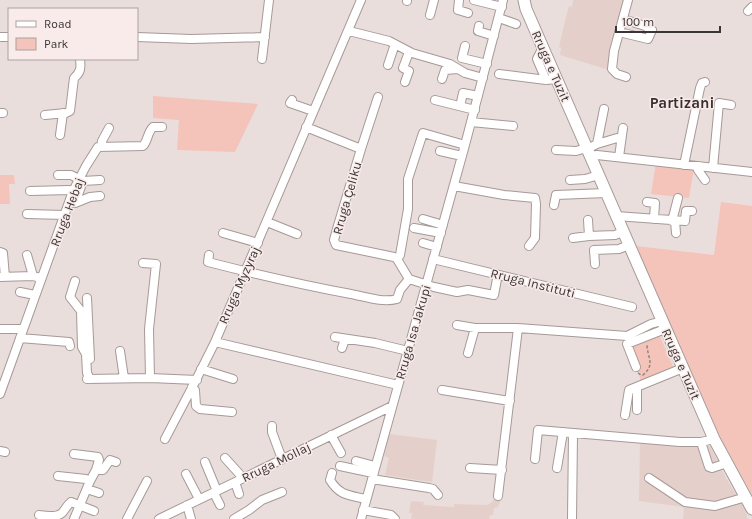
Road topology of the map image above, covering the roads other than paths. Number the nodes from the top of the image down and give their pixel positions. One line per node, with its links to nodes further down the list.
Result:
1 (269, 0): 18 (street)
2 (361, 0): 15 (street, Rruga Myzyraj)
3 (434, 0): 10 (street)
4 (459, 0): 9 (street)
5 (474, 0): 8 (street)
6 (628, 0): 12 (street)
7 (523, 1): 35 (main road, Rruga e Tuzit)
8 (502, 4): 11 (street, Rruga Isa Jakupi)
9 (468, 13)
10 (430, 15)
11 (499, 18): 13 (street); 19 (street, Rruga Isa Jakupi)
12 (623, 19): 16 (street); 16 (street)
13 (516, 24)
14 (479, 30): 19 (street)
15 (348, 31): 20 (street); 46 (street, Rruga Myzyraj)
16 (620, 32): 32 (street)
17 (138, 37): 18 (street)
18 (265, 37): 24 (street)
19 (493, 40): 28 (street, Rruga Isa Jakupi)
20 (397, 46): 23 (street); 25 (street); 29 (street)
21 (465, 46): 28 (street)
22 (433, 51): 27 (street)
23 (408, 52): 27 (street); 36 (street)
24 (262, 59)
25 (394, 59)
26 (80, 60): 47 (street)
27 (443, 62): 30 (street)
28 (487, 64): 33 (street, Rruga Isa Jakupi)
29 (388, 65)
30 (458, 69): 33 (street); 34 (street)
31 (499, 74): 35 (street)
32 (626, 77)
33 (483, 78): 38 (street, Rruga Isa Jakupi)
34 (442, 79)
35 (551, 79): 59 (main road, Rruga e Tuzit)
36 (405, 82)
37 (705, 82): 65 (street)
38 (478, 96): 42 (street); 45 (street, Rruga Isa Jakupi)
39 (378, 97): 60 (street, Rruga Çeliku)
40 (292, 100): 46 (street)
41 (435, 100): 45 (street)
42 (461, 102)
43 (731, 105): 67 (street)
44 (604, 109): 59 (street)
45 (475, 110): 49 (street, Rruga Isa Jakupi)
46 (313, 111): 52 (street, Rruga Myzyraj)
47 (64, 113): 48 (street); 55 (street)
48 (45, 114)
49 (471, 122): 50 (street); 57 (street, Rruga Isa Jakupi)
50 (513, 126)
51 (162, 127): 58 (street)
52 (306, 127): 60 (street); 93 (street, Rruga Myzyraj)
53 (109, 128): 58 (street, Rruga Hebaj)
54 (623, 128): 64 (street)
55 (60, 135)
56 (617, 138): 59 (street)
57 (465, 145): 63 (street, Rruga Isa Jakupi); 110 (street)
58 (100, 147): 71 (street, Rruga Hebaj)
59 (590, 149): 61 (street); 64 (street); 70 (main road, Rruga e Tuzit)
60 (361, 150): 110 (street, Rruga Çeliku)
61 (556, 150)
62 (440, 151): 63 (street)
63 (462, 156): 75 (street, Rruga Isa Jakupi)
64 (620, 157): 65 (street)
65 (684, 165): 66 (street)
66 (699, 166): 67 (street); 74 (street)
67 (713, 168): 68 (street)
68 (752, 172)
69 (58, 175): 71 (street)
70 (599, 175): 73 (street); 78 (main road, Rruga e Tuzit)
71 (80, 179): 77 (street, Rruga Hebaj)
72 (100, 180): 77 (street)
73 (570, 180)
74 (705, 180)
75 (454, 186): 95 (street, Rruga Isa Jakupi); 105 (street)
76 (30, 192): 77 (street)
77 (73, 192): 81 (street, Rruga Hebaj)
78 (606, 193): 84 (street); 88 (main road, Rruga e Tuzit)
79 (100, 196): 81 (street)
80 (678, 198): 92 (street)
81 (72, 202): 83 (street); 87 (street, Rruga Hebaj)
82 (647, 202): 90 (street)
83 (88, 204)
84 (554, 206)
85 (692, 211): 92 (street)
86 (27, 214): 87 (street)
87 (64, 215): 116 (street, Rruga Hebaj)
88 (616, 216): 90 (street); 96 (main road, Rruga e Tuzit)
89 (423, 219): 95 (street)
90 (654, 219): 92 (street)
91 (588, 220): 100 (street)
92 (674, 221): 98 (street)
93 (266, 222): 99 (street); 102 (street, Rruga Myzyraj)
94 (414, 228): 95 (street)
95 (442, 229): 106 (street, Rruga Isa Jakupi)
96 (623, 232): 100 (street); 104 (main road, Rruga e Tuzit)
97 (223, 233): 102 (street)
98 (676, 233)
99 (297, 234)
100 (589, 236): 101 (street)
101 (573, 238)
102 (258, 243): 114 (street, Rruga Myzyraj)
103 (423, 243): 106 (street)
104 (629, 245): 113 (street); 126 (main road, Rruga e Tuzit)
105 (529, 246)
106 (437, 247): 111 (street, Rruga Isa Jakupi)
107 (0, 252): 115 (street)
108 (27, 255): 116 (street)
109 (209, 255): 114 (street)
110 (397, 259): 117 (street)
111 (433, 259): 120 (street, Rruga Isa Jakupi); 124 (street, Rruga Instituti)
112 (143, 263): 143 (street)
113 (595, 264)
114 (246, 272): 117 (street); 133 (street, Rruga Myzyraj)
115 (2, 277): 116 (street)
116 (36, 278): 122 (street, Rruga Hebaj)
117 (409, 279): 120 (street)
118 (497, 279): 120 (street)
119 (75, 281): 144 (street)
120 (426, 284): 137 (street, Rruga Isa Jakupi)
121 (20, 292): 122 (street)
122 (35, 295): 130 (street, Rruga Hebaj)
123 (87, 298): 144 (street)
124 (632, 307)
125 (457, 325): 127 (street)
126 (664, 325): 128 (street); 139 (street); 140 (main road, Rruga e Tuzit)
127 (475, 328): 128 (street); 138 (street)
128 (518, 328): 152 (street)
129 (0, 329): 130 (street)
130 (21, 334): 134 (street); 146 (street, Rruga Hebaj)
131 (335, 337): 132 (street)
132 (349, 339): 135 (street); 137 (street)
133 (215, 342): 141 (street, Rruga Myzyraj); 148 (street)
134 (70, 346)
135 (342, 348)
136 (120, 350): 142 (street)
137 (408, 351): 148 (street, Rruga Isa Jakupi)
138 (468, 353)
139 (636, 367)
140 (683, 368): 149 (street); 161 (main road, Rruga e Tuzit)
141 (202, 369): 145 (street); 147 (street, Rruga Myzyraj)
142 (124, 378): 143 (street); 144 (street)
143 (150, 378): 147 (street)
144 (89, 379)
145 (233, 379)
146 (2, 380): 151 (street, Rruga Hebaj)
147 (194, 383): 155 (street); 162 (street, Rruga Myzyraj)
148 (398, 384): 153 (street, Rruga Isa Jakupi)
149 (637, 387): 154 (street); 156 (street)
150 (442, 390): 152 (street)
151 (0, 394)
152 (510, 401): 177 (street)
153 (392, 406): 160 (street, Rruga Mollaj); 179 (street, Rruga Isa Jakupi)
154 (637, 410)
155 (232, 412)
156 (625, 415)
157 (272, 426): 167 (street)
158 (563, 432): 159 (street); 168 (street); 175 (street)
159 (573, 434): 163 (street); 211 (street)
160 (332, 435): 164 (street); 167 (street, Rruga Mollaj)
161 (714, 438): 163 (street); 172 (main road, Rruga e Tuzit)
162 (165, 439)
163 (701, 442): 172 (street)
164 (341, 453)
165 (74, 454): 176 (street)
166 (225, 458): 182 (street)
167 (282, 459): 182 (street, Rruga Mollaj)
168 (535, 459)
169 (116, 462): 176 (street)
170 (205, 462): 187 (street)
171 (356, 462): 179 (street)
172 (727, 463): 193 (main road, Rruga e Tuzit)
173 (340, 466): 179 (street)
174 (470, 468): 177 (street)
175 (556, 468)
176 (100, 470): 186 (street)
177 (502, 470): 192 (street)
178 (332, 473): 194 (street)
179 (374, 473): 191 (street); 194 (street, Rruga Isa Jakupi)
180 (186, 474): 195 (street)
181 (58, 476): 186 (street)
182 (243, 478): 185 (street, Rruga Mollaj)
183 (649, 478): 193 (street)
184 (147, 481): 205 (street)
185 (235, 482): 187 (street, Rruga Mollaj); 190 (street)
186 (88, 485): 189 (street); 197 (street)
187 (215, 492): 195 (street, Rruga Mollaj); 196 (street)
188 (282, 492): 208 (street)
189 (99, 493)
190 (239, 494)
191 (438, 495)
192 (498, 496)
193 (746, 497): 199 (main road, Rruga e Tuzit)
194 (366, 499): 200 (street, Rruga Isa Jakupi)
195 (199, 500): 198 (street, Rruga Mollaj)
196 (220, 505)
197 (79, 506): 201 (street); 202 (street); 204 (street)
198 (187, 506): 203 (street, Rruga Mollaj); 207 (street)
199 (752, 509)
200 (363, 510): 209 (street, Rruga Isa Jakupi); 210 (street)
201 (94, 511)
202 (39, 515)
203 (176, 515): 206 (street, Rruga Mollaj)
204 (74, 519)
205 (127, 519)
206 (159, 519)
207 (191, 519)
208 (234, 519)
209 (360, 519)
210 (395, 519)
211 (572, 519)

